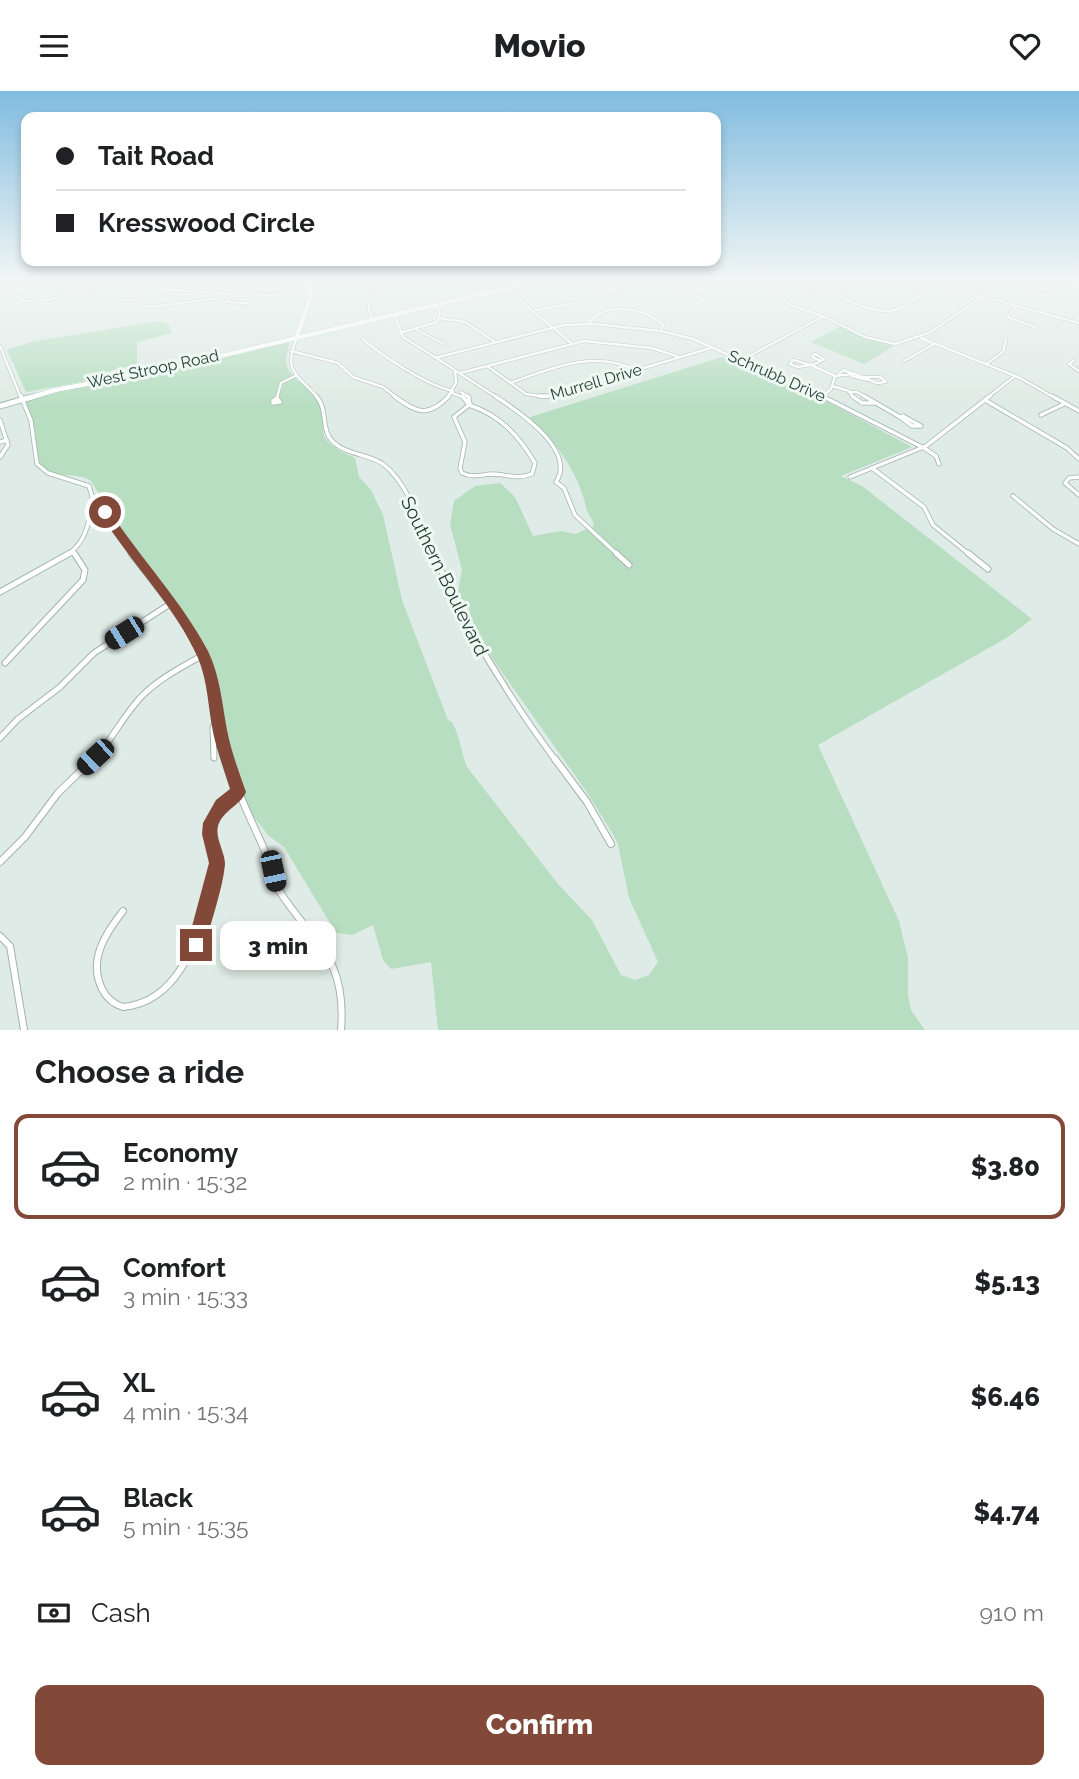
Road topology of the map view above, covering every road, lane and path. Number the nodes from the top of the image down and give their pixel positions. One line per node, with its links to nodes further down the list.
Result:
1 (303, 321): 18 (main road)
2 (308, 321): 15 (main road)
3 (364, 321): 20 (main road, West Stroop Road)
4 (396, 321): 22 (street)
5 (437, 321): 19 (street)
6 (455, 321): 27 (street)
7 (547, 321): 16 (street)
8 (589, 321): 14 (street)
9 (660, 321): 21 (street)
10 (816, 321): 37 (street)
11 (831, 321): 24 (street)
12 (946, 321): 24 (street)
13 (1018, 321): 17 (street)
14 (588, 324): 16 (street, Schrubb Drive); 21 (street, Schrubb Drive)
15 (307, 325): 18 (main road); 20 (main road)
16 (555, 327): 27 (street, Schrubb Drive); 28 (street)
17 (1035, 327)
18 (300, 328): 23 (main road)
19 (416, 329): 22 (street); 29 (street)
20 (324, 330): 23 (main road, West Stroop Road)
21 (661, 331): 32 (street, Schrubb Drive)
22 (400, 333): 35 (street)
23 (297, 337): 33 (street); 56 (main road, West Stroop Road)
24 (920, 338): 30 (street)
25 (363, 339): 52 (street)
26 (1006, 339): 40 (street)
27 (495, 342): 35 (street, Schrubb Drive)
28 (571, 343): 34 (street); 41 (street)
29 (444, 344)
30 (935, 344): 39 (street); 40 (street)
31 (0, 346): 56 (street)
32 (712, 347): 34 (street, Murrell Drive); 37 (street, Schrubb Drive)
33 (290, 351): 47 (street); 52 (street)
34 (679, 357): 43 (street, Murrell Drive)
35 (435, 358): 44 (street)
36 (1074, 360): 45 (street)
37 (739, 361): 54 (street, Schrubb Drive)
38 (821, 361): 42 (street)
39 (904, 361)
40 (985, 364): 48 (street)
41 (486, 366): 44 (street); 50 (street, Murrell Drive)
42 (811, 366): 42 (street); 46 (street)
43 (635, 371): 50 (street); 50 (street, Murrell Drive)
44 (457, 372): 52 (street); 80 (street)
45 (1079, 372)
46 (837, 375): 49 (street); 51 (street)
47 (295, 376): 55 (street); 90 (street, Southern Boulevard)
48 (1015, 376): 57 (street); 60 (street)
49 (867, 378)
50 (510, 383)
51 (832, 386): 53 (street); 54 (street)
52 (454, 392): 58 (street)
53 (849, 392): 59 (street); 59 (street)
54 (823, 396): 68 (street, Schrubb Drive)
55 (277, 398)
56 (21, 399): 61 (main road, West Stroop Road); 77 (street)
57 (985, 400): 68 (street); 70 (street)
58 (469, 402): 58 (street)
59 (874, 403): 64 (street)
60 (1065, 404): 62 (street); 63 (street)
61 (0, 406)
62 (1078, 409)
63 (1041, 415)
64 (900, 417): 64 (street)
65 (0, 423): 66 (street)
66 (7, 440): 67 (street); 69 (street)
67 (0, 442)
68 (923, 447): 71 (street, Schrubb Drive); 72 (street)
69 (0, 457)
70 (1079, 459)
71 (939, 464)
72 (872, 468): 73 (street); 81 (street)
73 (850, 477)
74 (1079, 478): 75 (street)
75 (1079, 495)
76 (1013, 496): 78 (street)
77 (94, 503): 79 (street); 83 (street)
78 (1079, 544)
79 (73, 552): 82 (street); 85 (street)
80 (629, 565)
81 (988, 569)
82 (0, 592)
83 (170, 604): 84 (street); 87 (street)
84 (203, 655): 86 (street); 91 (street)
85 (5, 663)
86 (218, 723): 88 (street); 89 (street)
87 (0, 738)
88 (214, 758)
89 (238, 792): 92 (street); 95 (street)
90 (611, 844)
91 (0, 862)
92 (123, 911)
93 (0, 936): 94 (street)
94 (24, 1030)
95 (341, 1030)

